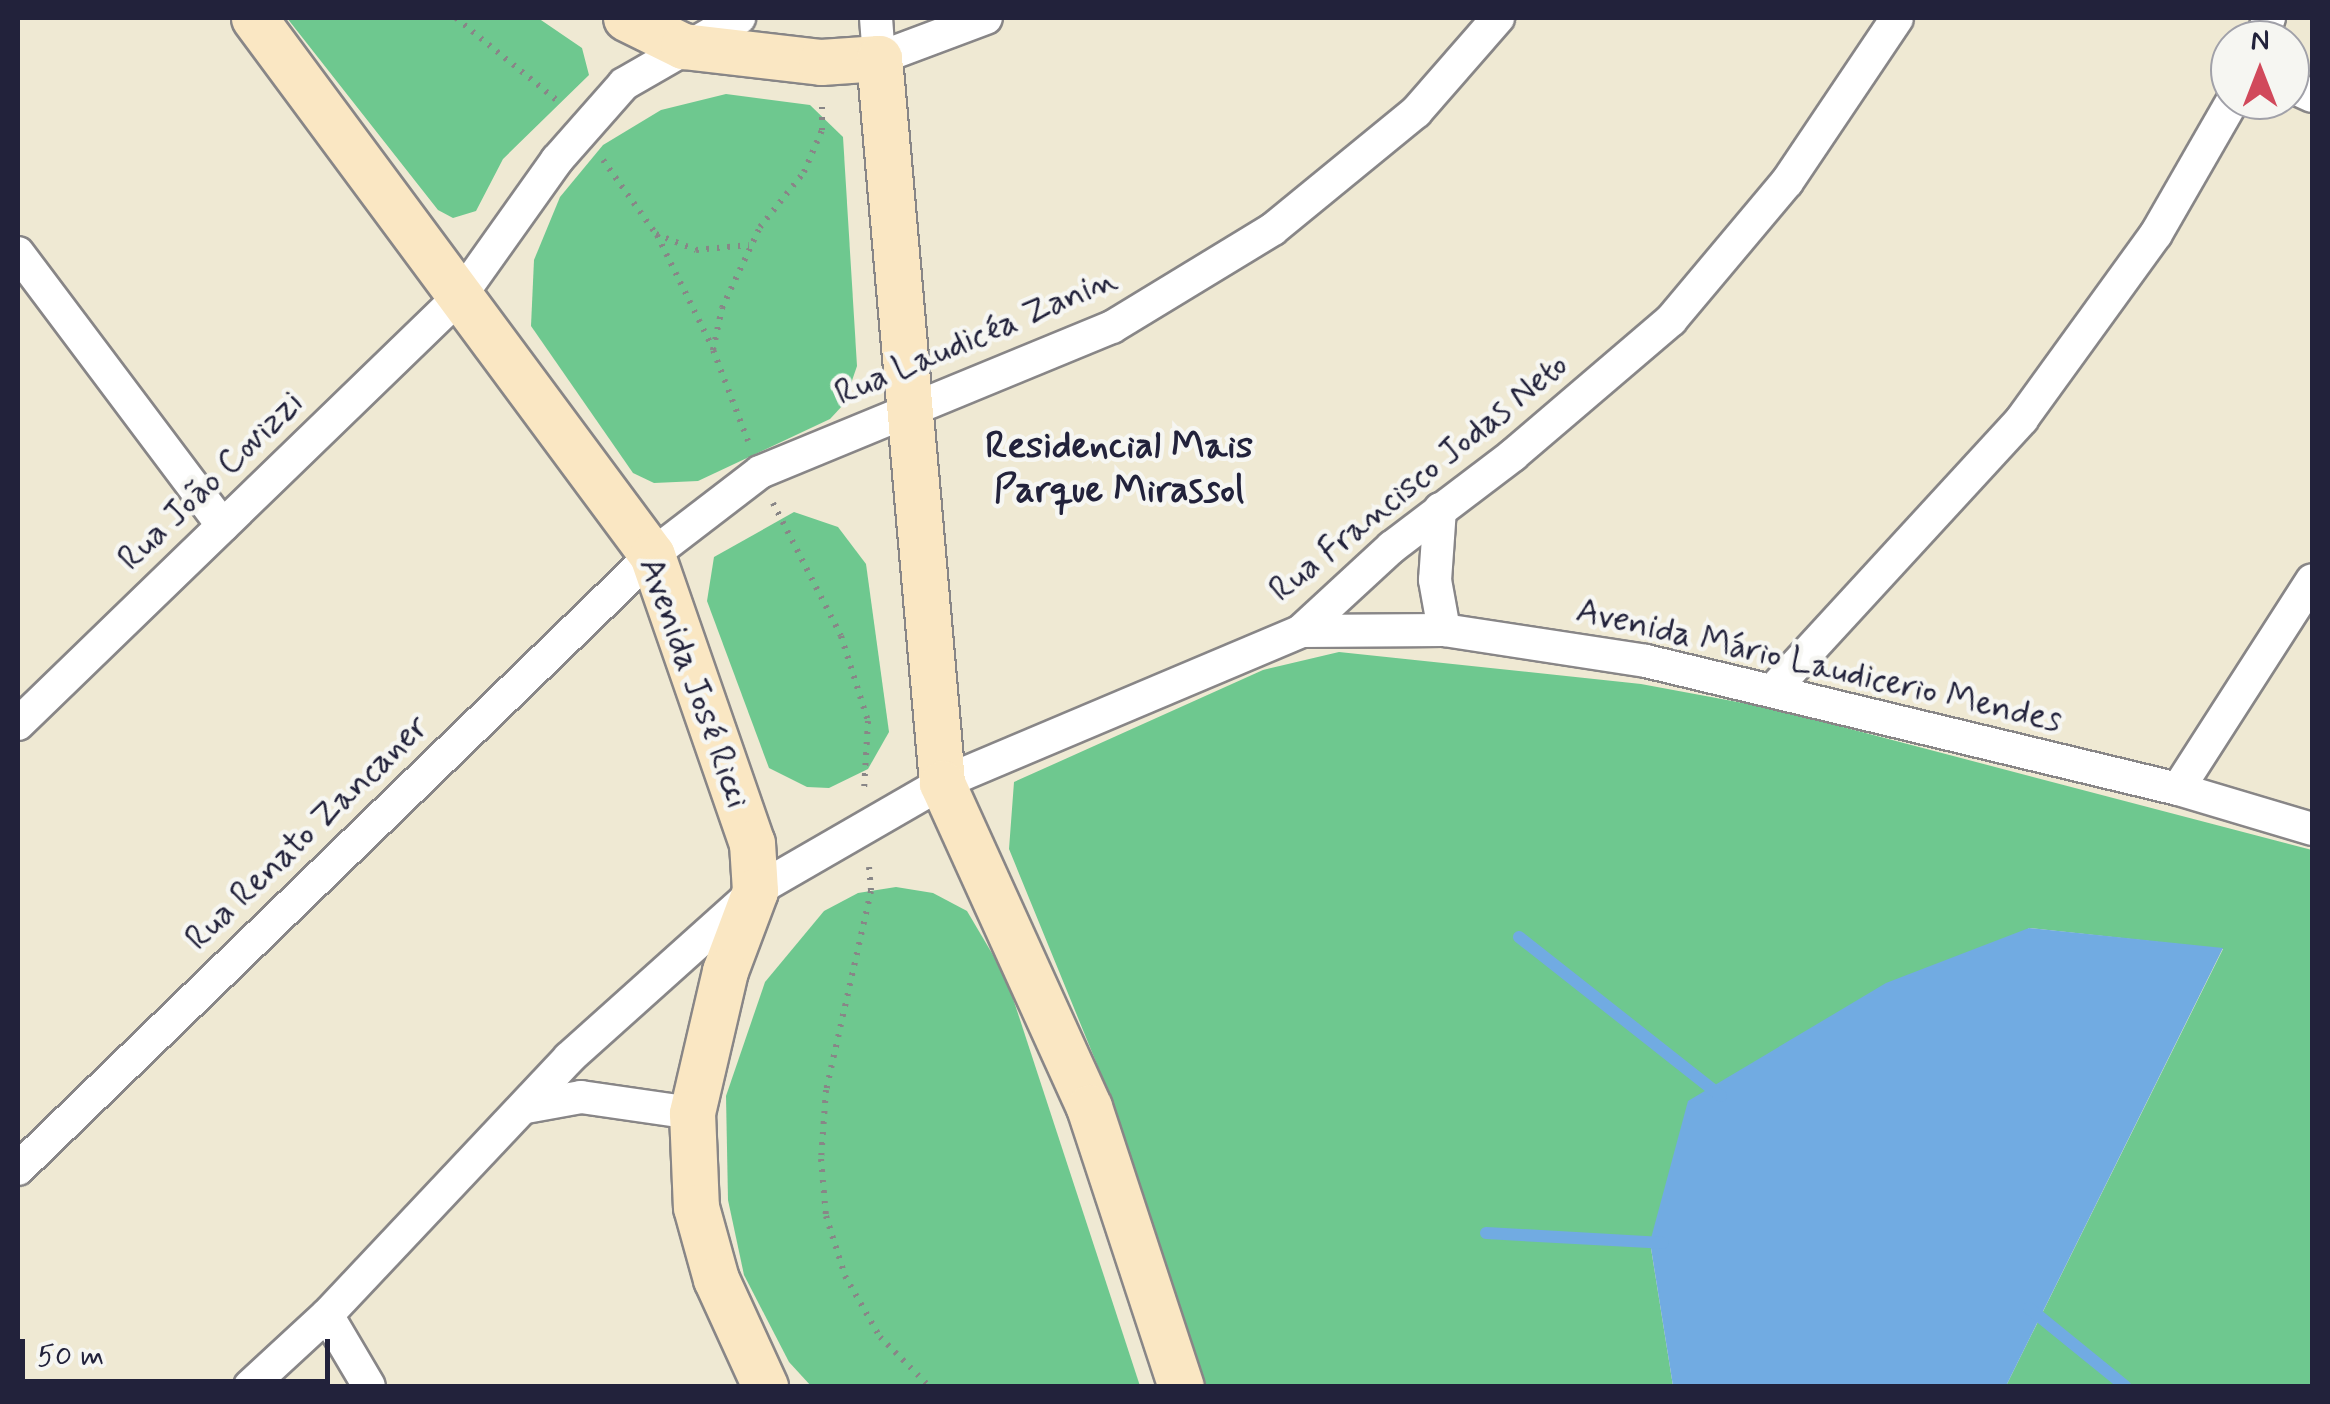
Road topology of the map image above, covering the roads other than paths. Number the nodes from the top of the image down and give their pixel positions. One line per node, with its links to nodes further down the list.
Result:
1 (254, 18): 11 (street, Avenida José Ricci)
2 (626, 18): 8 (street)
3 (739, 18): 8 (street)
4 (986, 18): 7 (street)
5 (1498, 18): 12 (street, Rua Laudicéa Zanin)
6 (1898, 18): 13 (street, Rua Francisco Jodas Neto)
7 (877, 38): 8 (street); 12 (street)
8 (683, 46): 11 (street)
9 (2222, 120): 19 (street)
10 (18, 253): 14 (street)
11 (461, 295): 14 (street, Rua João Covizzi); 15 (street, Avenida José Ricci)
12 (905, 412): 15 (street, Rua Laudicéa Zanin); 21 (street)
13 (1440, 509): 17 (street); 18 (street, Rua Francisco Jodas Neto)
14 (222, 526): 20 (street, Rua João Covizzi)
15 (652, 555): 24 (street, Avenida José Ricci); 27 (street, Rua Renato Zancaner)
16 (2312, 580): 22 (street)
17 (1444, 630): 18 (street, Avenida Mário Laudicerio Mendes); 19 (street, Avenida Mário Laudicerio Mendes)
18 (1301, 631): 21 (street, Rua Francisco Jodas Neto)
19 (1774, 689): 22 (street, Avenida Mário Laudicerio Mendes)
20 (18, 724)
21 (942, 783): 24 (street, Rua Francisco Jodas Neto); 32 (street)
22 (2178, 789): 23 (street, Avenida Mário Laudicerio Mendes)
23 (2312, 829)
24 (755, 891): 25 (street, Rua Francisco Jodas Neto); 26 (street, Avenida José Ricci)
25 (526, 1108): 26 (street); 28 (street, Rua Francisco Jodas Neto)
26 (692, 1113): 31 (street, Avenida José Ricci)
27 (18, 1169)
28 (328, 1315): 29 (street, Rua Francisco Jodas Neto); 30 (street)
29 (250, 1386)
30 (368, 1386)
31 (765, 1386)
32 (1180, 1386)

